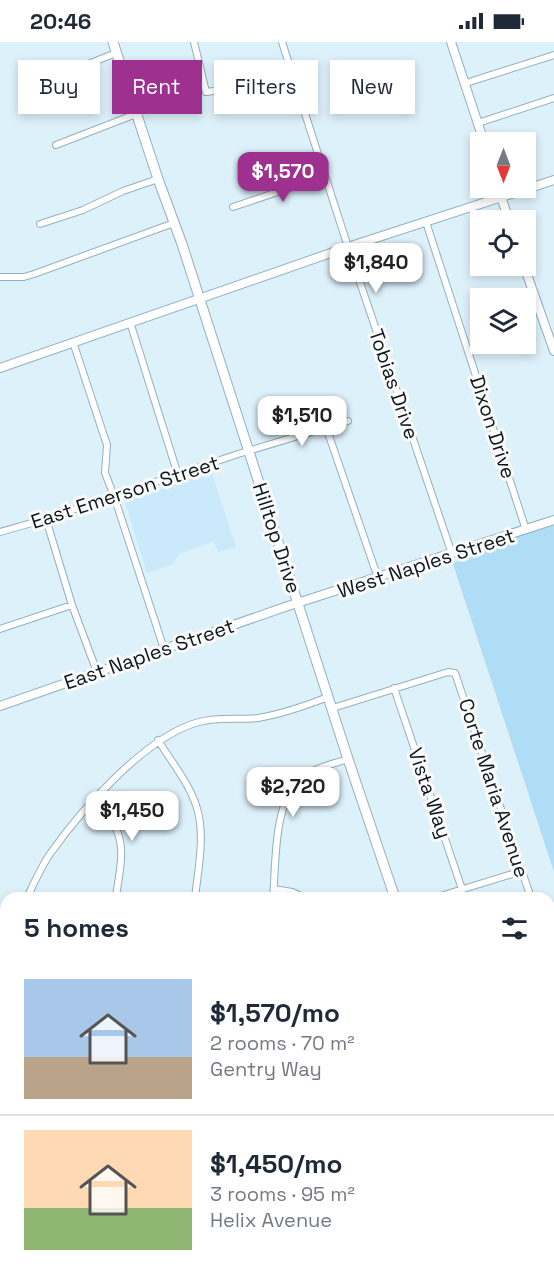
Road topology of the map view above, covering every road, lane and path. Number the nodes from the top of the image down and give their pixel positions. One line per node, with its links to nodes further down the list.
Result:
1 (112, 42): 5 (main road, Hilltop Drive)
2 (194, 42): 11 (street)
3 (282, 42): 9 (street, Tobias Drive)
4 (451, 42): 10 (street)
5 (116, 53): 7 (street); 8 (main road, Hilltop Drive)
6 (554, 55): 10 (street)
7 (98, 60)
8 (118, 60)
9 (287, 60)
10 (466, 82): 15 (street)
11 (214, 91)
12 (554, 98): 15 (street)
13 (136, 114): 17 (street); 19 (main road, Hilltop Drive)
14 (305, 114): 18 (street, Tobias Drive)
15 (478, 123): 16 (street)
16 (481, 132)
17 (56, 145)
18 (325, 176): 23 (street); 27 (street, Tobias Drive)
19 (158, 179): 25 (main road, Hilltop Drive); 26 (street)
20 (554, 180): 21 (street)
21 (536, 186)
22 (498, 198): 24 (street)
23 (233, 207)
24 (426, 222): 27 (street); 42 (street, Dixon Drive)
25 (174, 223): 29 (street); 30 (main road, Hilltop Drive)
26 (40, 224)
27 (348, 247): 30 (street); 44 (street, Tobias Drive)
28 (528, 276): 33 (street)
29 (0, 277)
30 (198, 299): 31 (street); 37 (main road, Hilltop Drive)
31 (130, 322): 32 (street); 38 (street)
32 (73, 342): 34 (street); 39 (street)
33 (554, 351)
34 (0, 368)
35 (348, 421): 36 (street, East Emerson Street)
36 (326, 427): 37 (street, East Emerson Street); 45 (street)
37 (249, 451): 38 (street, East Emerson Street); 46 (main road, Hilltop Drive)
38 (178, 475): 39 (street, East Emerson Street)
39 (114, 496): 40 (street, East Emerson Street); 49 (street)
40 (46, 519): 43 (street, East Emerson Street); 47 (street)
41 (554, 520): 42 (street, West Naples Street)
42 (526, 530): 44 (street, West Naples Street)
43 (0, 532)
44 (452, 554): 45 (street, West Naples Street)
45 (378, 578): 46 (street, West Naples Street)
46 (298, 604): 49 (street, East Naples Street); 52 (main road, Hilltop Drive)
47 (72, 605): 48 (street); 50 (street)
48 (0, 629)
49 (164, 648): 50 (street, East Naples Street)
50 (97, 672): 53 (street, East Naples Street)
51 (394, 688): 54 (street); 58 (street, Corte Maria Avenue); 60 (street, Vista Way)
52 (328, 697): 54 (main road, Hilltop Drive); 55 (street)
53 (0, 706)
54 (333, 708): 56 (main road, Hilltop Drive)
55 (158, 740): 57 (street); 63 (street)
56 (348, 759): 59 (street); 66 (main road, Hilltop Drive)
57 (93, 801): 61 (street); 62 (street)
58 (522, 871): 60 (street); 69 (street, Corte Maria Avenue)
59 (274, 889): 64 (street); 65 (street)
60 (462, 889): 67 (street); 68 (street, Vista Way)
61 (30, 892)
62 (117, 892)
63 (196, 892)
64 (274, 892)
65 (292, 892)
66 (393, 892)
67 (453, 892)
68 (463, 892)
69 (529, 892)

